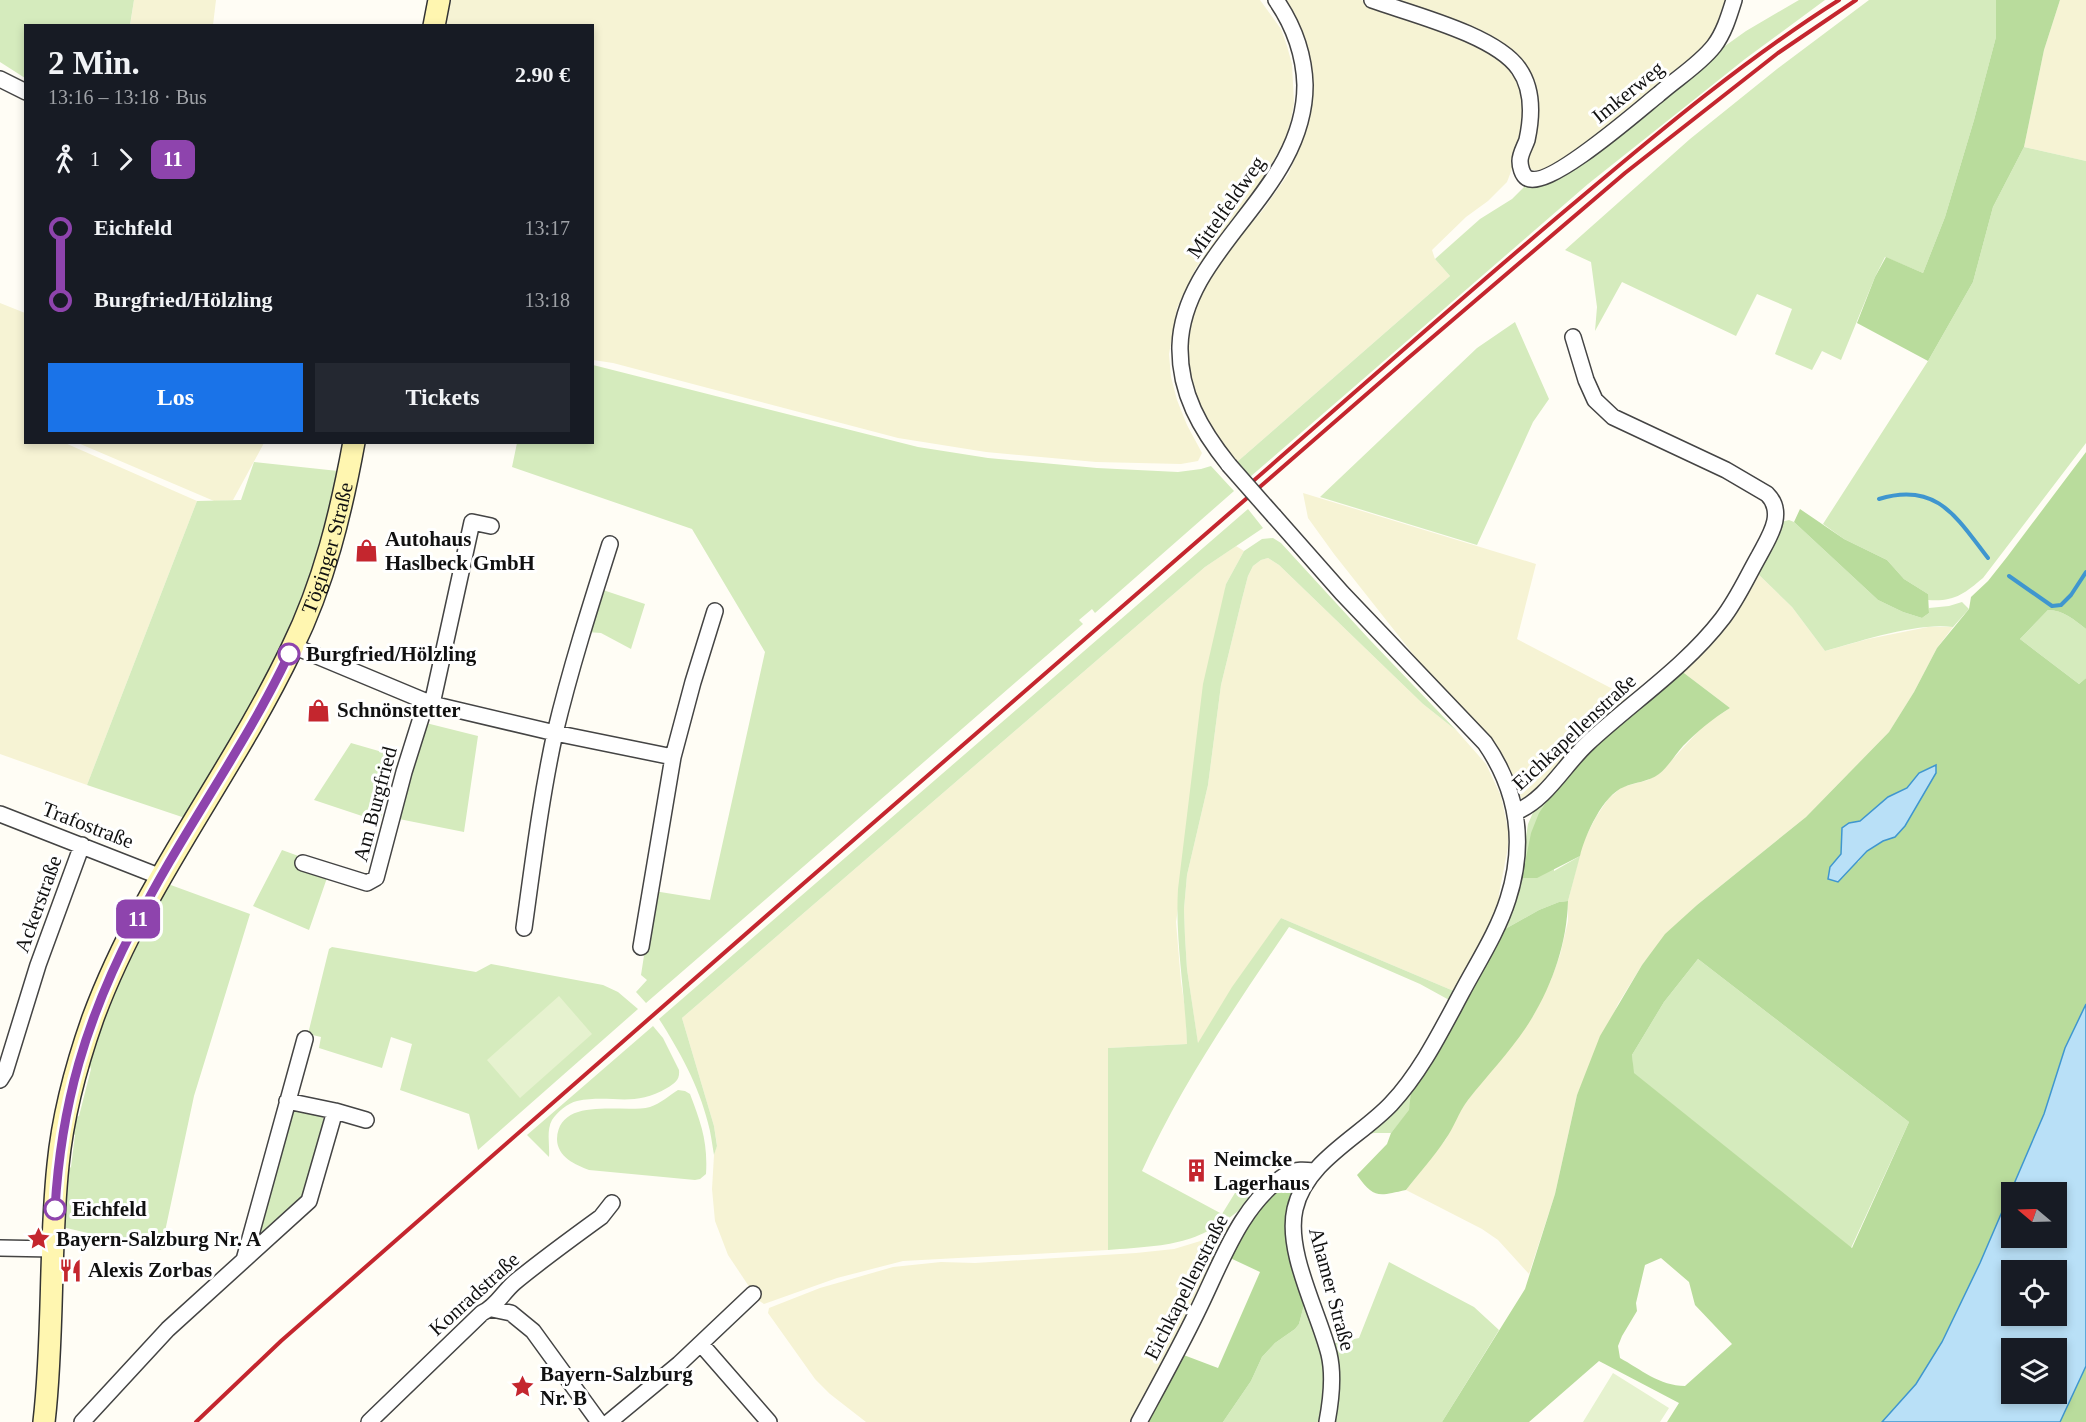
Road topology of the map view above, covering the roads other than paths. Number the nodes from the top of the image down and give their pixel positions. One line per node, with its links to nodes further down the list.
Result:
1 (439, 0): 5 (street)
2 (1276, 0): 17 (street, Mittelfeldweg, bridge)
3 (1372, 0): 4 (street, Imkerweg)
4 (1734, 0)
5 (434, 24)
6 (0, 79): 7 (street)
7 (24, 91)
8 (1573, 337): 17 (street, Eichkapellenstraße)
9 (354, 444): 13 (street, Töginger Straße)
10 (491, 526): 14 (street, Am Burgfried)
11 (610, 544): 15 (street)
12 (715, 611): 16 (street)
13 (293, 646): 14 (street); 21 (street, Töginger Straße)
14 (429, 703): 15 (street); 20 (street, Am Burgfried)
15 (555, 733): 16 (street); 22 (street)
16 (673, 757): 23 (street)
17 (1516, 812): 29 (street, Eichkapellenstraße)
18 (0, 814): 19 (street, Trafostraße)
19 (82, 845): 21 (street, Trafostraße); 25 (street, Ackerstraße)
20 (303, 863)
21 (161, 877): 32 (street, Töginger Straße)
22 (524, 927)
23 (641, 947)
24 (305, 1039): 26 (street)
25 (0, 1080)
26 (287, 1101): 27 (street); 33 (street)
27 (334, 1111): 28 (street); 33 (street)
28 (366, 1120)
29 (1314, 1171): 43 (street, Eichkapellenstraße); 44 (street, Ahamer Straße)
30 (612, 1203): 35 (street, Konradstraße)
31 (0, 1248): 32 (street)
32 (53, 1250): 37 (street, Töginger Straße)
33 (244, 1260): 38 (street)
34 (753, 1294): 36 (street)
35 (492, 1309): 39 (street, Konradstraße); 40 (street)
36 (701, 1344): 41 (street); 42 (street)
37 (44, 1422)
38 (82, 1422)
39 (369, 1422)
40 (599, 1422)
41 (609, 1422)
42 (769, 1422)
43 (1139, 1422)
44 (1328, 1422)

